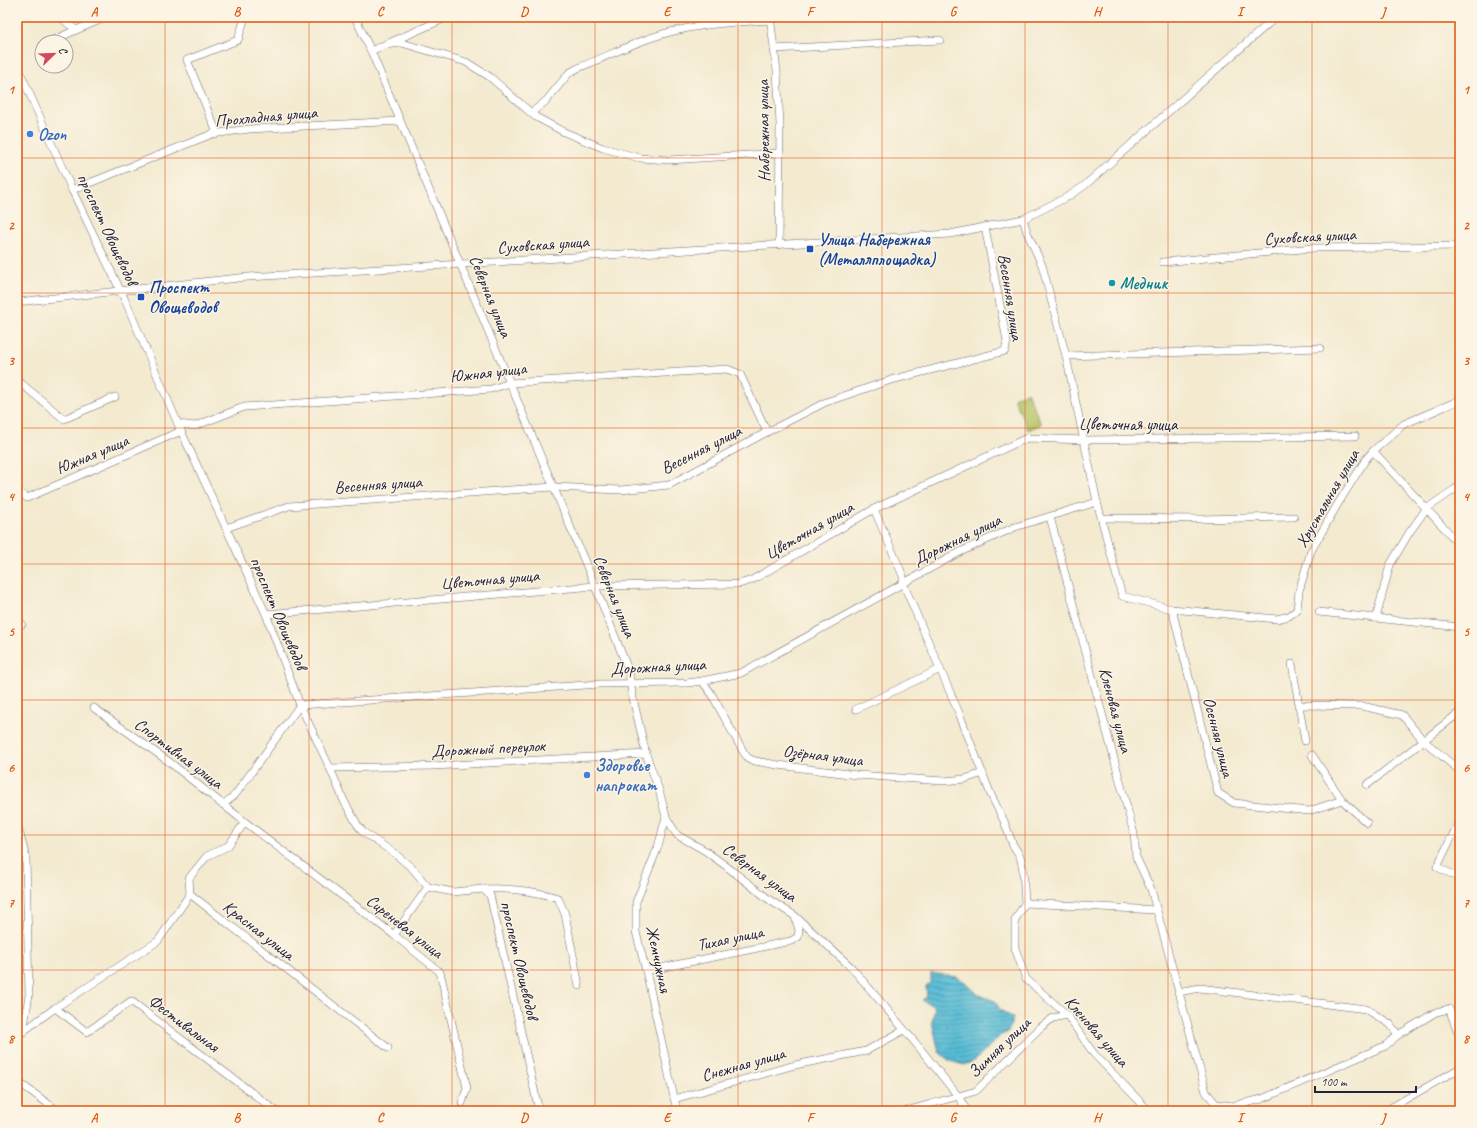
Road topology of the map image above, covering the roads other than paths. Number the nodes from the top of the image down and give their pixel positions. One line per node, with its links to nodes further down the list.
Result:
1 (60, 17): 10 (street)
2 (94, 17): 9 (street)
3 (107, 17): 9 (street)
4 (245, 17): 19 (street)
5 (355, 17): 15 (street, Северная улица)
6 (448, 17): 13 (street)
7 (1276, 17): 22 (street, Суховская улица)
8 (770, 19): 14 (street, Набережная улица); 17 (street)
9 (87, 25): 10 (street)
10 (76, 30): 11 (street)
11 (67, 34)
12 (940, 40): 14 (street)
13 (384, 45): 15 (street); 17 (street)
14 (774, 49): 20 (street, Набережная улица)
15 (371, 51): 18 (street, Северная улица)
16 (17, 65): 21 (street, проспект Овощеводов)
17 (531, 113): 20 (street)
18 (400, 121): 19 (street, Прохладная улица); 27 (street, Северная улица)
19 (218, 133): 21 (street, Прохладная улица)
20 (780, 153): 24 (street, Набережная улица)
21 (72, 190): 28 (street, проспект Овощеводов)
22 (1023, 219): 23 (street, Суховская улица); 31 (street)
23 (985, 227): 24 (street, Суховская улица); 38 (street, Весенняя улица)
24 (779, 245): 27 (street, Суховская улица)
25 (1460, 246): 26 (street, Суховская улица)
26 (1163, 262)
27 (461, 265): 28 (street, Суховская улица); 33 (street, Северная улица)
28 (121, 291): 29 (street, Суховская улица); 36 (street, проспект Овощеводов)
29 (17, 302)
30 (1320, 348): 31 (street)
31 (1066, 356): 40 (street)
32 (17, 380): 34 (street)
33 (510, 383): 36 (street, Южная улица); 38 (street, Южная улица); 42 (street, Северная улица)
34 (115, 397)
35 (1460, 400): 41 (street)
36 (178, 424): 37 (street, проспект Овощеводов)
37 (181, 431): 44 (street, Южная улица); 51 (street, проспект Овощеводов)
38 (767, 432): 42 (street, Весенняя улица)
39 (1355, 436): 40 (street, Цветочная улица)
40 (1084, 440): 45 (street); 46 (street, Цветочная улица)
41 (1373, 451): 47 (street); 55 (street, Хрустальная улица)
42 (553, 487): 51 (street, Весенняя улица); 54 (street, Северная улица)
43 (1460, 487): 47 (street)
44 (17, 490)
45 (1097, 502): 48 (street, Дорожная улица); 50 (street)
46 (874, 509): 53 (street); 54 (street, Цветочная улица)
47 (1426, 509): 52 (street); 58 (street)
48 (1050, 517): 53 (street, Дорожная улица); 89 (street, Кленовая улица)
49 (1294, 517): 50 (street)
50 (1102, 518): 55 (street)
51 (226, 528): 57 (street, проспект Овощеводов)
52 (1460, 545)
53 (903, 583): 61 (street); 62 (street, Дорожная улица)
54 (595, 586): 57 (street, Цветочная улица); 63 (street, Северная улица)
55 (1172, 609): 77 (street, Осенняя улица)
56 (1319, 612): 58 (street)
57 (266, 614): 64 (street, проспект Овощеводов)
58 (1376, 618): 59 (street)
59 (1460, 627)
60 (1292, 664): 65 (street)
61 (940, 669): 67 (street); 75 (street)
62 (702, 681): 63 (street, Дорожная улица); 75 (street, Озёрная улица)
63 (630, 683): 64 (street, Дорожная улица); 71 (street, Северная улица)
64 (300, 704): 73 (street, проспект Овощеводов); 78 (street)
65 (1298, 705): 69 (street); 70 (street)
66 (94, 708): 78 (street, Спортивная улица)
67 (856, 709)
68 (1460, 712): 69 (street)
69 (1423, 740): 74 (street); 76 (street)
70 (1305, 741)
71 (646, 754): 73 (street, Дорожный переулок); 79 (street, Северная улица)
72 (1312, 755): 77 (street)
73 (330, 768): 85 (street, проспект Овощеводов)
74 (1460, 771)
75 (983, 773): 88 (street)
76 (1367, 785)
77 (1342, 800): 83 (street)
78 (220, 803): 81 (street, Спортивная улица)
79 (666, 817): 90 (street, Северная улица); 92 (street, Жемчужная)
80 (1460, 820): 84 (street)
81 (244, 822): 87 (street); 91 (street, Сиреневая улица)
82 (17, 823): 98 (street)
83 (1367, 823)
84 (1460, 878)
85 (428, 887): 86 (street, проспект Овощеводов); 91 (street)
86 (483, 889): 93 (street); 109 (street, проспект Овощеводов)
87 (190, 894): 95 (street); 101 (street, Красная улица)
88 (1025, 903): 89 (street); 96 (street, Кленовая улица)
89 (1156, 910): 94 (street, Кленовая улица)
90 (795, 916): 92 (street, Тихая улица); 97 (street, Северная улица)
91 (394, 935): 106 (street, Сиреневая улица)
92 (646, 971): 105 (street, Жемчужная)
93 (579, 986)
94 (1178, 992): 99 (street); 99 (street, Кленовая улица)
95 (55, 1008): 98 (street); 108 (street, Фестивальная)
96 (1066, 1015): 104 (street, Зимняя улица); 113 (street, Кленовая улица)
97 (904, 1030): 104 (street, Северная улица); 105 (street, Снежная улица)
98 (20, 1034)
99 (1398, 1035): 100 (street)
100 (1460, 1038)
101 (388, 1048)
102 (1460, 1068): 114 (street)
103 (17, 1081): 107 (street)
104 (958, 1096): 111 (street, Зимняя улица); 112 (street, Северная улица)
105 (674, 1099): 110 (street, Жемчужная)
106 (462, 1103)
107 (58, 1111)
108 (276, 1111)
109 (539, 1111)
110 (677, 1111)
111 (906, 1111)
112 (967, 1111)
113 (1149, 1111)
114 (1385, 1111)

